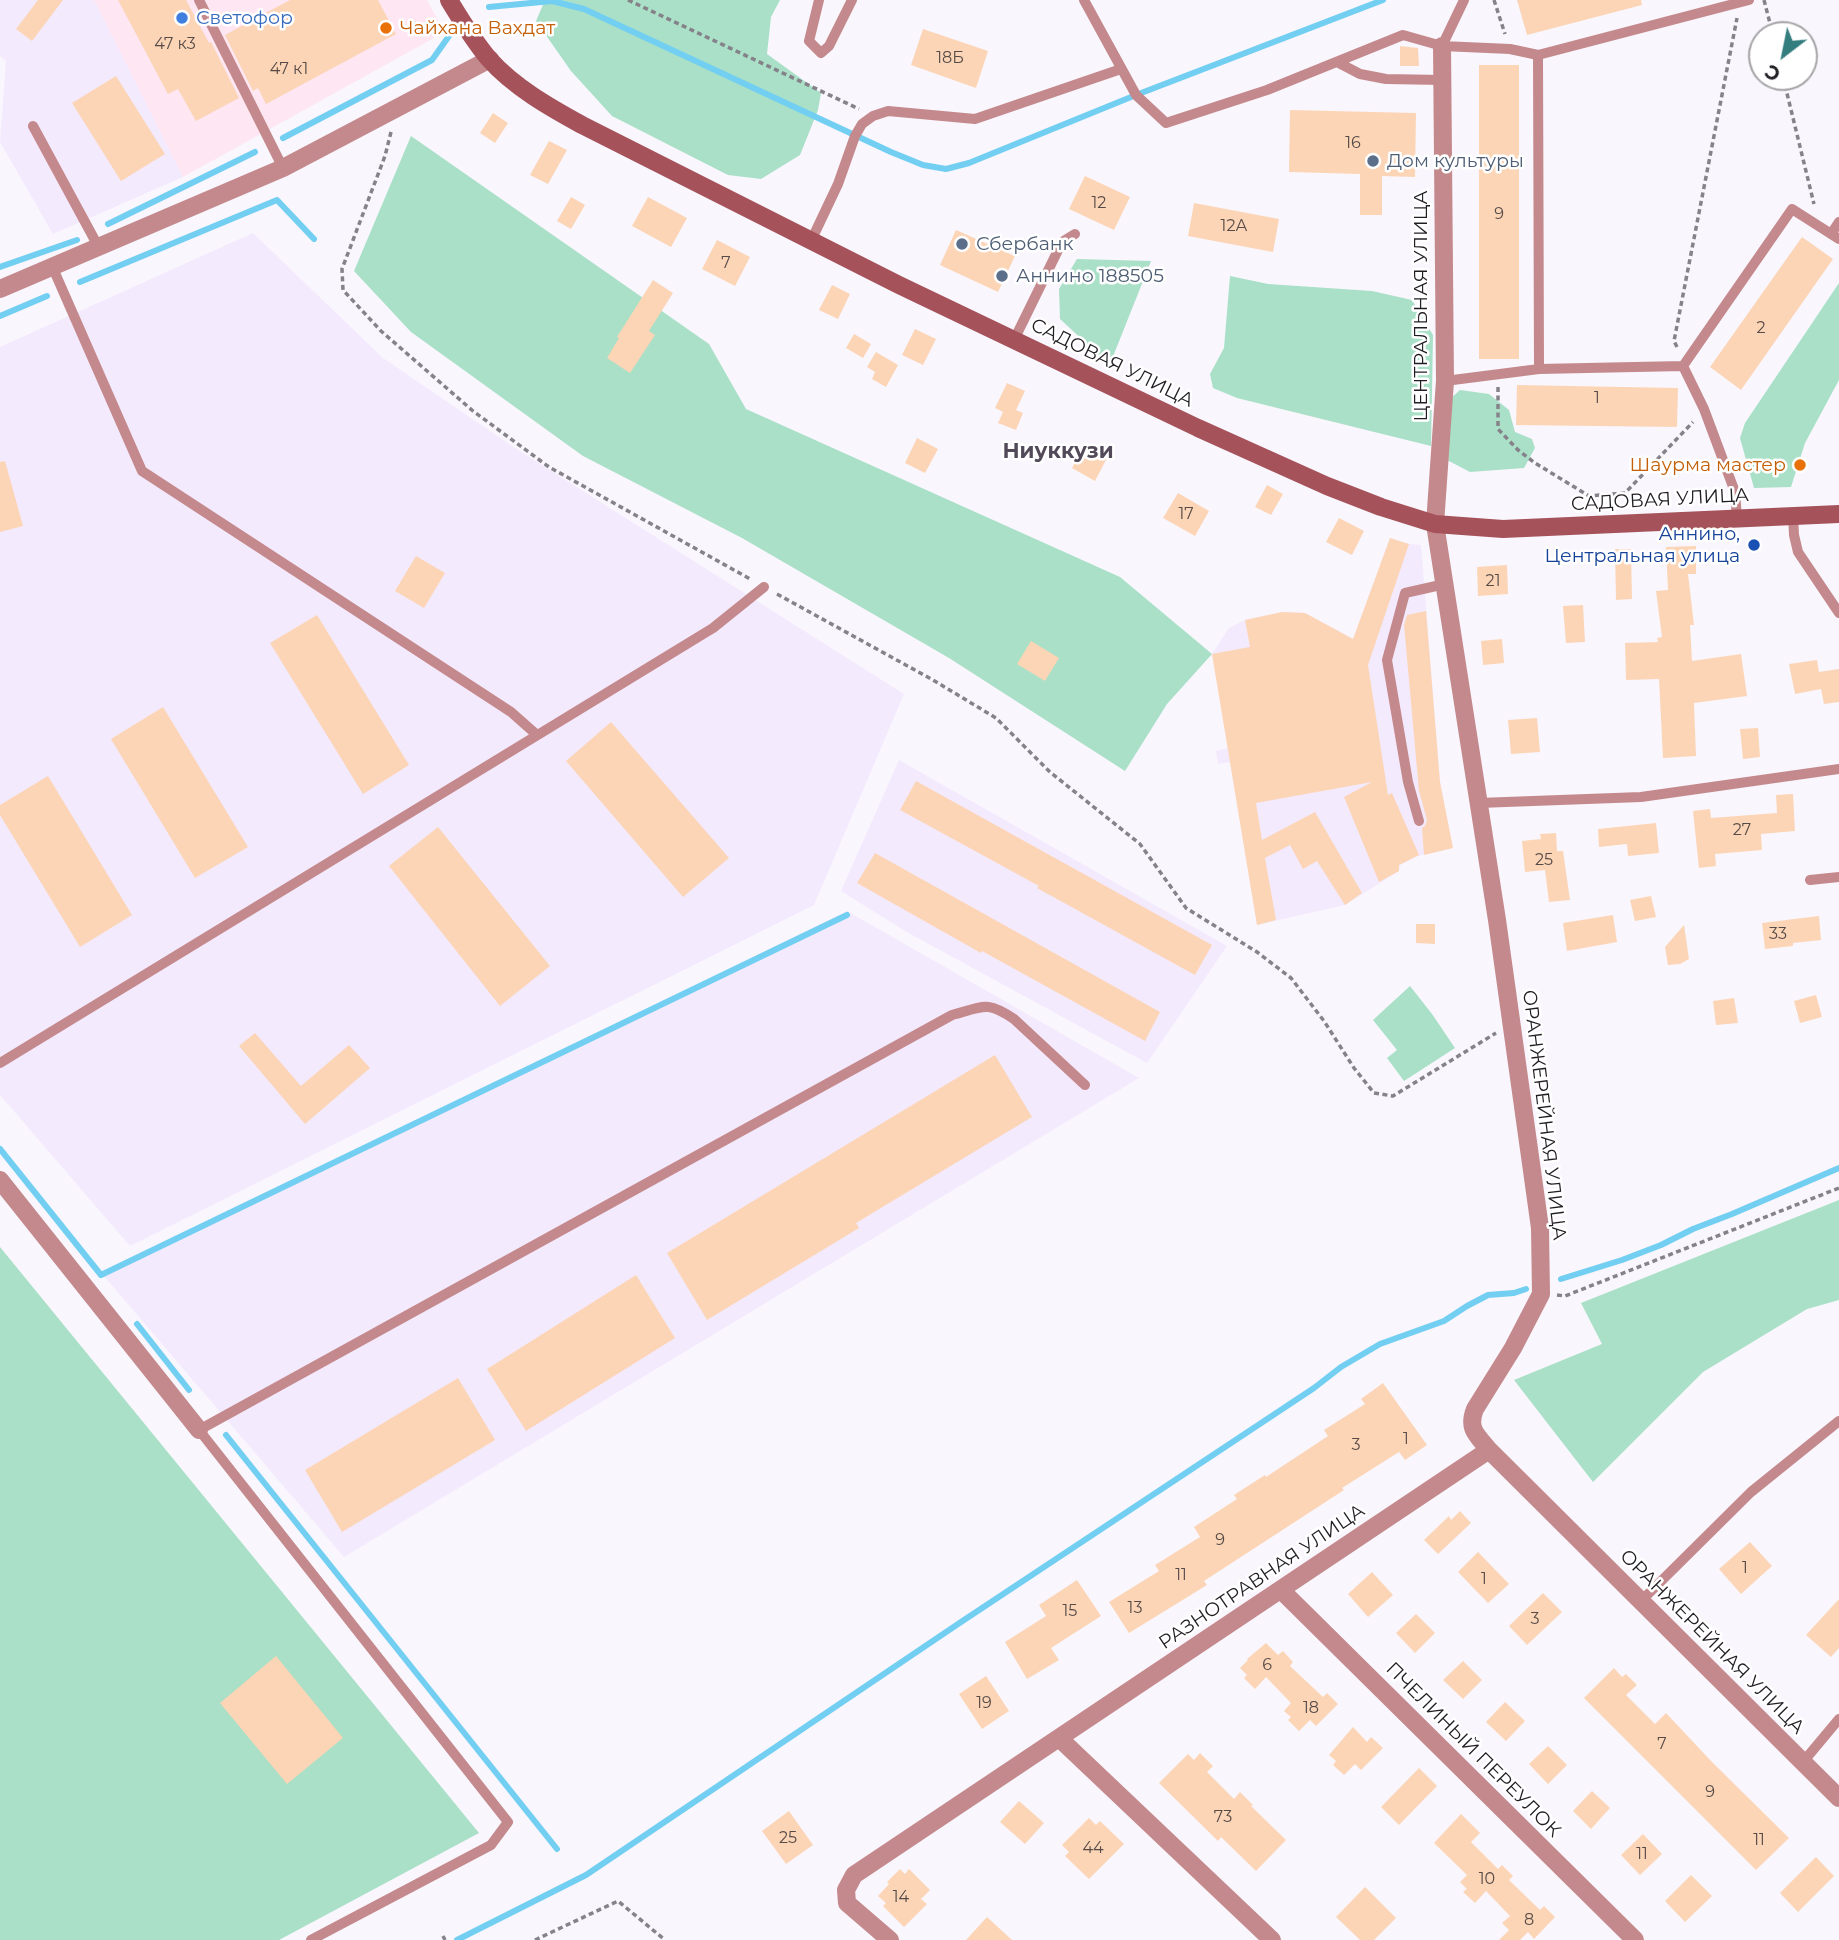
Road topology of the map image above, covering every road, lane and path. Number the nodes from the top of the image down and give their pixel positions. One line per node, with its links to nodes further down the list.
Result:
1 (198, 0): 24 (lane)
2 (449, 0): 16 (main road, САДОВАЯ УЛИЦА)
3 (628, 0): 22 (path)
4 (819, 0): 5 (lane)
5 (852, 0)
6 (1084, 0): 18 (lane)
7 (1464, 0): 14 (lane)
8 (1494, 0): 13 (path)
9 (1749, 0): 15 (lane)
10 (1764, 0): 12 (path)
11 (1737, 19): 34 (path)
12 (1769, 21)
13 (1508, 44)
14 (1442, 46): 15 (lane); 17 (lane); 19 (street, ЦЕНТРАЛЬНАЯ УЛИЦА)
15 (1538, 55): 36 (lane)
16 (490, 59): 21 (street); 29 (main road, САДОВАЯ УЛИЦА)
17 (1337, 62): 18 (lane); 19 (lane)
18 (1121, 69): 22 (lane)
19 (1443, 80): 38 (street, ЦЕНТРАЛЬНАЯ УЛИЦА)
20 (1786, 91): 25 (path)
21 (398, 107): 24 (street); 45 (path)
22 (873, 116): 29 (lane)
23 (33, 126): 30 (lane)
24 (283, 168): 30 (street)
25 (1814, 205)
26 (1839, 222): 28 (lane)
27 (1075, 234): 33 (lane)
28 (1835, 237): 35 (lane)
29 (811, 241): 33 (main road, САДОВАЯ УЛИЦА)
30 (98, 246): 31 (street)
31 (52, 266): 32 (street); 47 (lane)
32 (0, 289)
33 (1014, 340): 43 (main road, САДОВАЯ УЛИЦА)
34 (1678, 351)
35 (1683, 366): 36 (lane); 39 (lane)
36 (1539, 369): 37 (lane)
37 (1499, 374): 38 (lane); 39 (path)
38 (1445, 381): 43 (street, ЦЕНТРАЛЬНАЯ УЛИЦА)
39 (1704, 409): 42 (lane)
40 (1839, 514): 41 (main road, САДОВАЯ УЛИЦА)
41 (1793, 515): 42 (main road, САДОВАЯ УЛИЦА); 46 (lane)
42 (1737, 518): 43 (main road, САДОВАЯ УЛИЦА)
43 (1435, 524): 44 (street, ОРАНЖЕРЕЙНАЯ УЛИЦА)
44 (1444, 584): 49 (street, ОРАНЖЕРЕЙНАЯ УЛИЦА); 50 (lane)
45 (764, 587): 47 (lane); 53 (path)
46 (1839, 612)
47 (537, 735): 54 (lane)
48 (1839, 769): 49 (lane)
49 (1479, 803): 53 (street, ОРАНЖЕРЕЙНАЯ УЛИЦА)
50 (1419, 821)
51 (1839, 877): 52 (lane)
52 (1810, 880)
53 (1512, 1024): 58 (street, ОРАНЖЕРЕЙНАЯ УЛИЦА)
54 (0, 1063)
55 (1085, 1085): 60 (lane)
56 (0, 1180): 60 (street)
57 (1839, 1188): 58 (path)
58 (1541, 1294): 61 (street, ОРАНЖЕРЕЙНАЯ УЛИЦА)
59 (1839, 1421): 63 (lane)
60 (199, 1430): 68 (lane)
61 (1489, 1450): 62 (street, РАЗНОТРАВНАЯ УЛИЦА); 63 (street, ОРАНЖЕРЕЙНАЯ УЛИЦА)
62 (1281, 1590): 65 (street, РАЗНОТРАВНАЯ УЛИЦА); 73 (street, ПЧЕЛИНЫЙ ПЕРЕУЛОК)
63 (1641, 1601): 66 (street, ОРАНЖЕРЕЙНАЯ УЛИЦА)
64 (1839, 1719): 66 (lane)
65 (1059, 1738): 71 (street, РАЗНОТРАВНАЯ УЛИЦА); 72 (street)
66 (1803, 1762): 67 (street, ОРАНЖЕРЕЙНАЯ УЛИЦА)
67 (1839, 1798)
68 (311, 1940)
69 (535, 1940): 70 (path)
70 (666, 1940)
71 (890, 1940)
72 (1272, 1940)
73 (1635, 1940)

